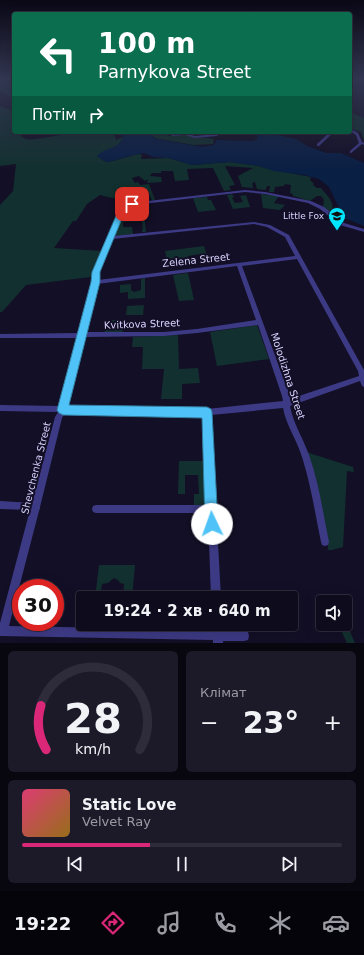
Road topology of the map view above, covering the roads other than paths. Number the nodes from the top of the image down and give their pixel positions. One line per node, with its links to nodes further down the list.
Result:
1 (352, 130): 5 (street)
2 (170, 134): 3 (street)
3 (218, 134)
4 (330, 134): 6 (street)
5 (362, 143): 7 (street)
6 (318, 145)
7 (351, 152)
8 (364, 231): 9 (street, Shevchenka Street)
9 (110, 238): 10 (street); 12 (street, Shevchenka Street)
10 (299, 257): 11 (street, Zelena Street); 16 (street)
11 (239, 264): 12 (street, Zelena Street); 13 (street, Molodizhna Street)
12 (96, 282): 15 (street, Shevchenka Street)
13 (260, 322): 15 (street, Kvitkova Street); 17 (street, Molodizhna Street)
14 (0, 336): 15 (street, Kvitkova Street)
15 (81, 336): 19 (street, Shevchenka Street)
16 (363, 380): 17 (street)
17 (286, 404): 20 (street); 25 (street, Molodizhna Street)
18 (0, 408): 19 (street)
19 (63, 410): 20 (street); 22 (street, Shevchenka Street)
20 (207, 412): 24 (street)
21 (0, 505): 22 (street)
22 (36, 508): 27 (street, Shevchenka Street)
23 (96, 509): 24 (street)
24 (211, 509): 26 (street)
25 (325, 542)
26 (216, 591)
27 (2, 631): 29 (street)
28 (244, 636): 29 (street)
29 (218, 639)

